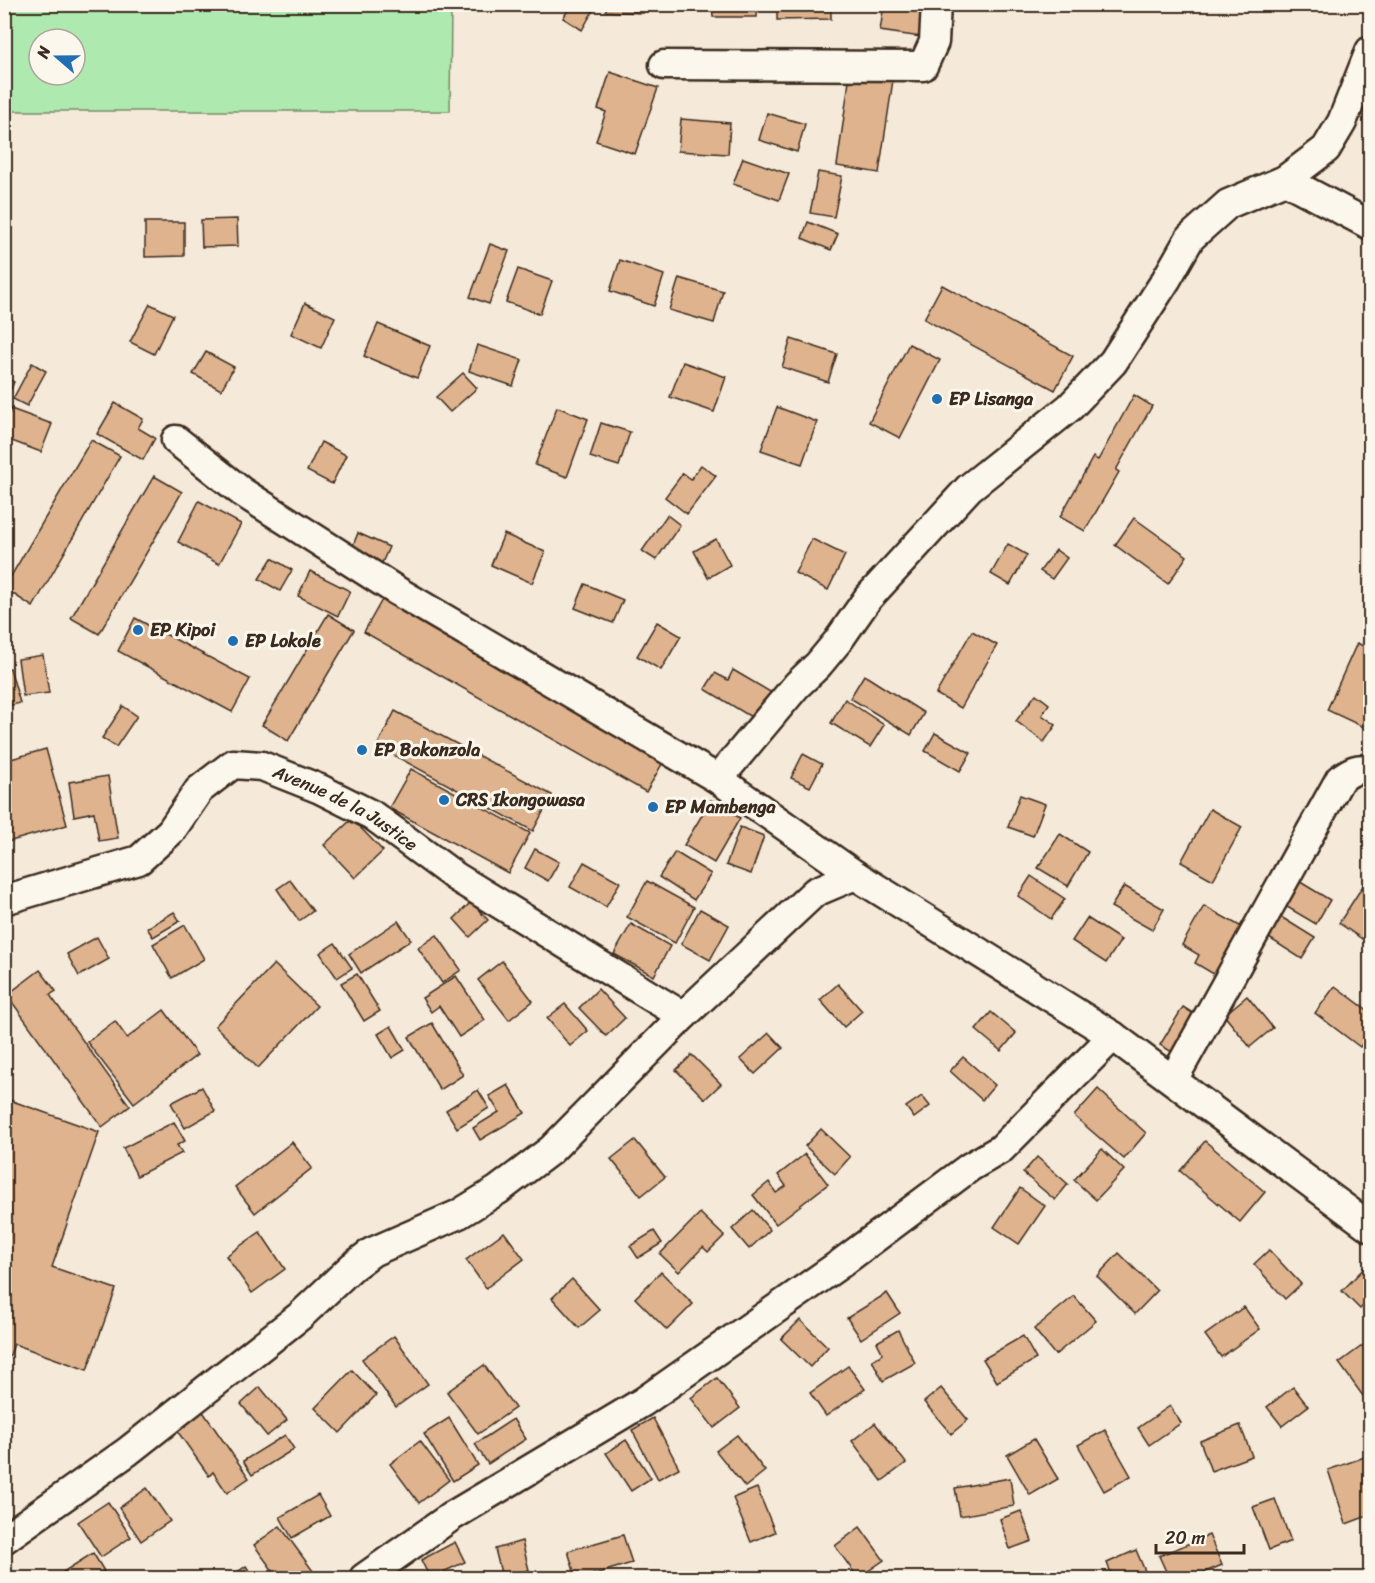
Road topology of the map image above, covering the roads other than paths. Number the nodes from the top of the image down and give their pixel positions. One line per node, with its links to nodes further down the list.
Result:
1 (936, 4): 3 (street)
2 (1371, 51): 4 (street)
3 (664, 66)
4 (1285, 180): 5 (street); 8 (street)
5 (1371, 225)
6 (176, 440): 8 (street)
7 (1371, 771): 15 (street)
8 (718, 779): 9 (street)
9 (828, 856): 10 (street); 11 (street)
10 (855, 875): 11 (street); 14 (street)
11 (815, 891): 13 (street)
12 (4, 900): 13 (street, Avenue de la Justice)
13 (683, 1016): 17 (street)
14 (1113, 1036): 15 (street); 18 (street)
15 (1173, 1080): 16 (street)
16 (1371, 1227)
17 (4, 1539)
18 (364, 1578)

